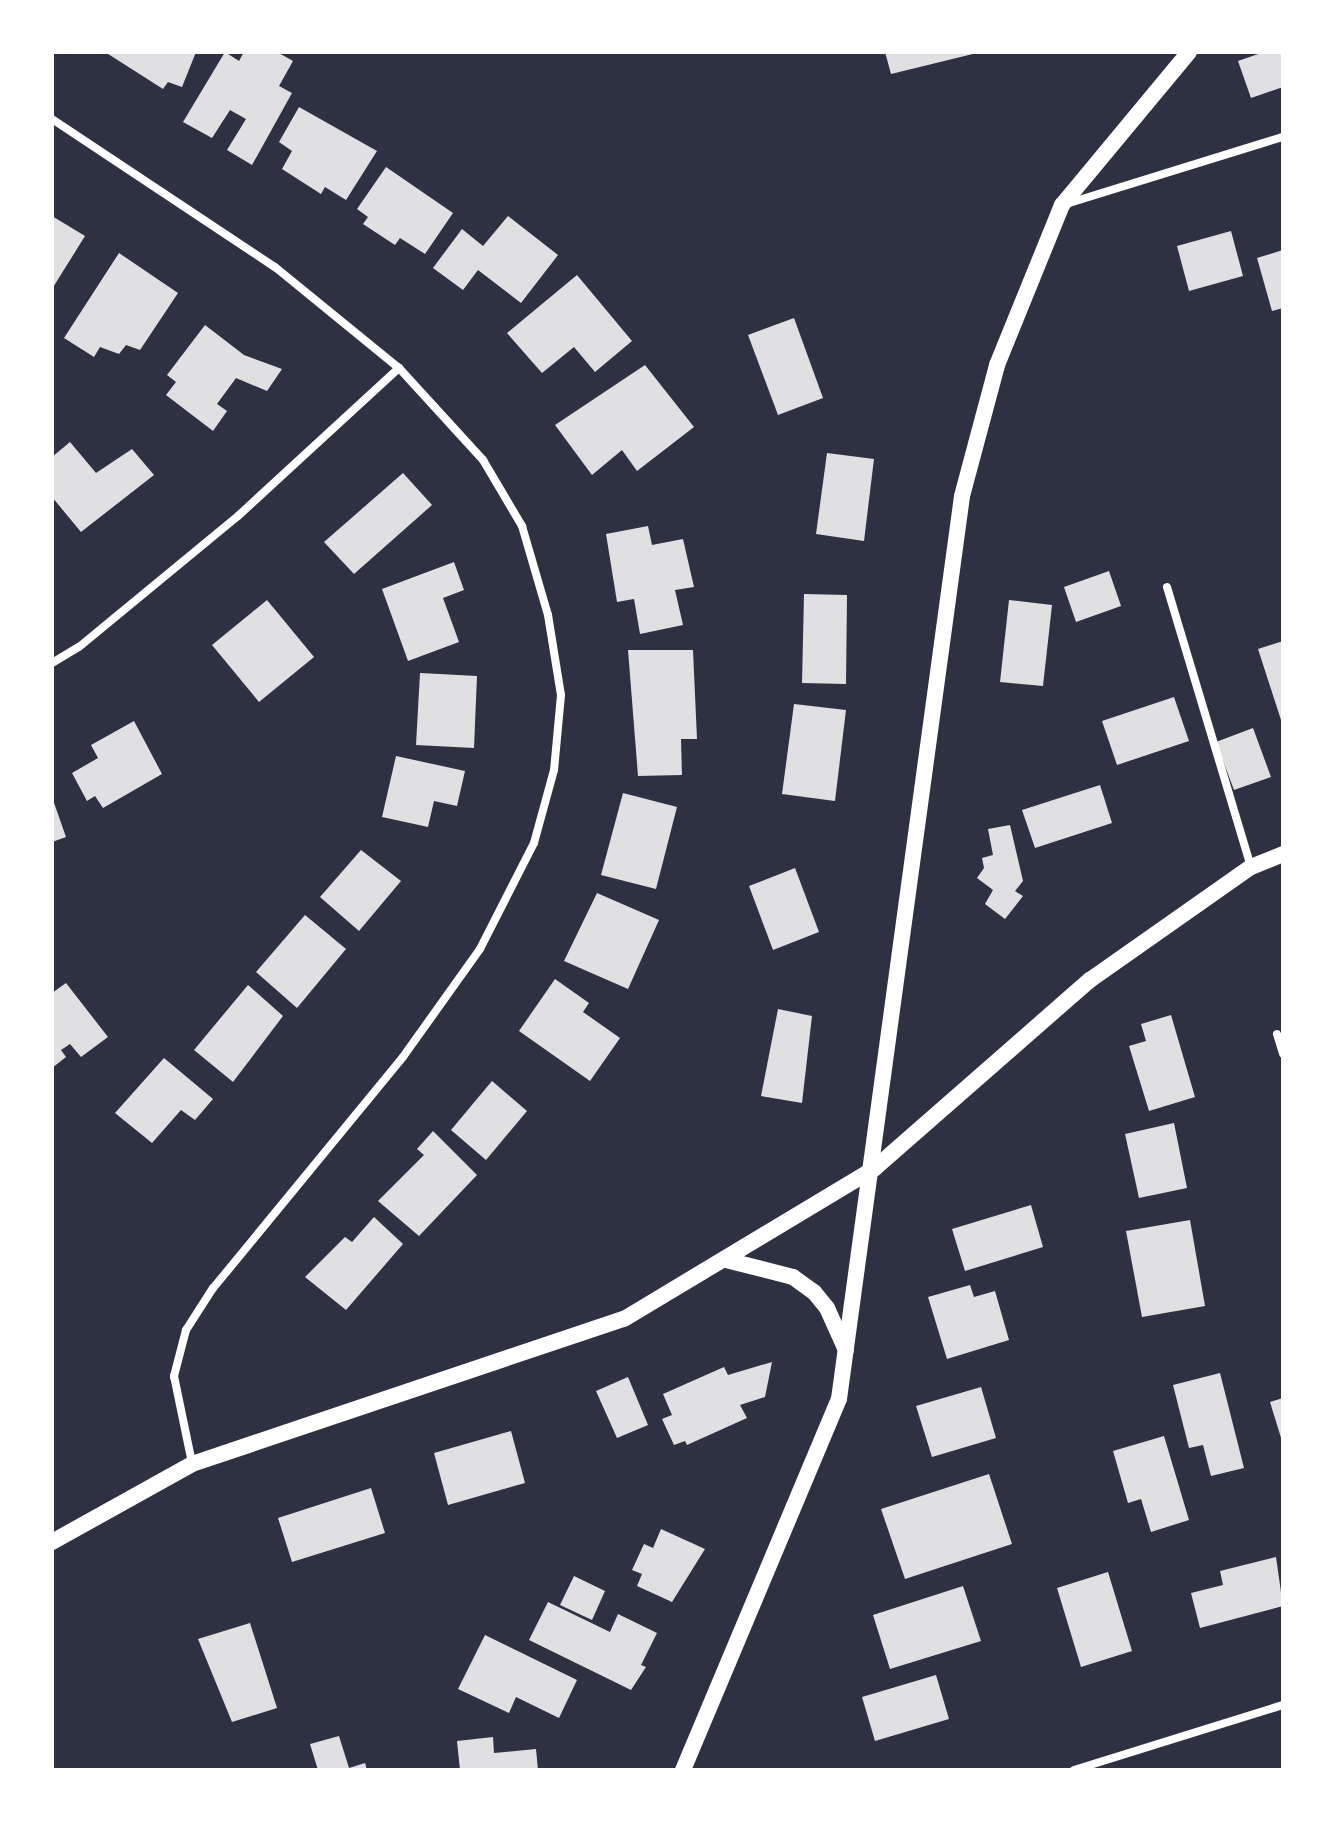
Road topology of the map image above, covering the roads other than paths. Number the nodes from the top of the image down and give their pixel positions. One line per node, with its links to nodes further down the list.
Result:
1 (1189, 52): 4 (main road)
2 (52, 119): 5 (street)
3 (1283, 137): 4 (street)
4 (1062, 205): 12 (main road)
5 (399, 368): 7 (street); 15 (street)
6 (1167, 587): 9 (street)
7 (52, 663)
8 (1283, 854): 9 (main road)
9 (1251, 867): 12 (main road)
10 (1277, 1034): 11 (street)
11 (1283, 1054)
12 (875, 1168): 13 (main road); 14 (main road)
13 (726, 1260): 14 (main road); 15 (main road)
14 (847, 1351): 18 (main road)
15 (192, 1464): 16 (main road)
16 (52, 1542)
17 (1283, 1705): 19 (street)
18 (683, 1770)
19 (1074, 1770)

